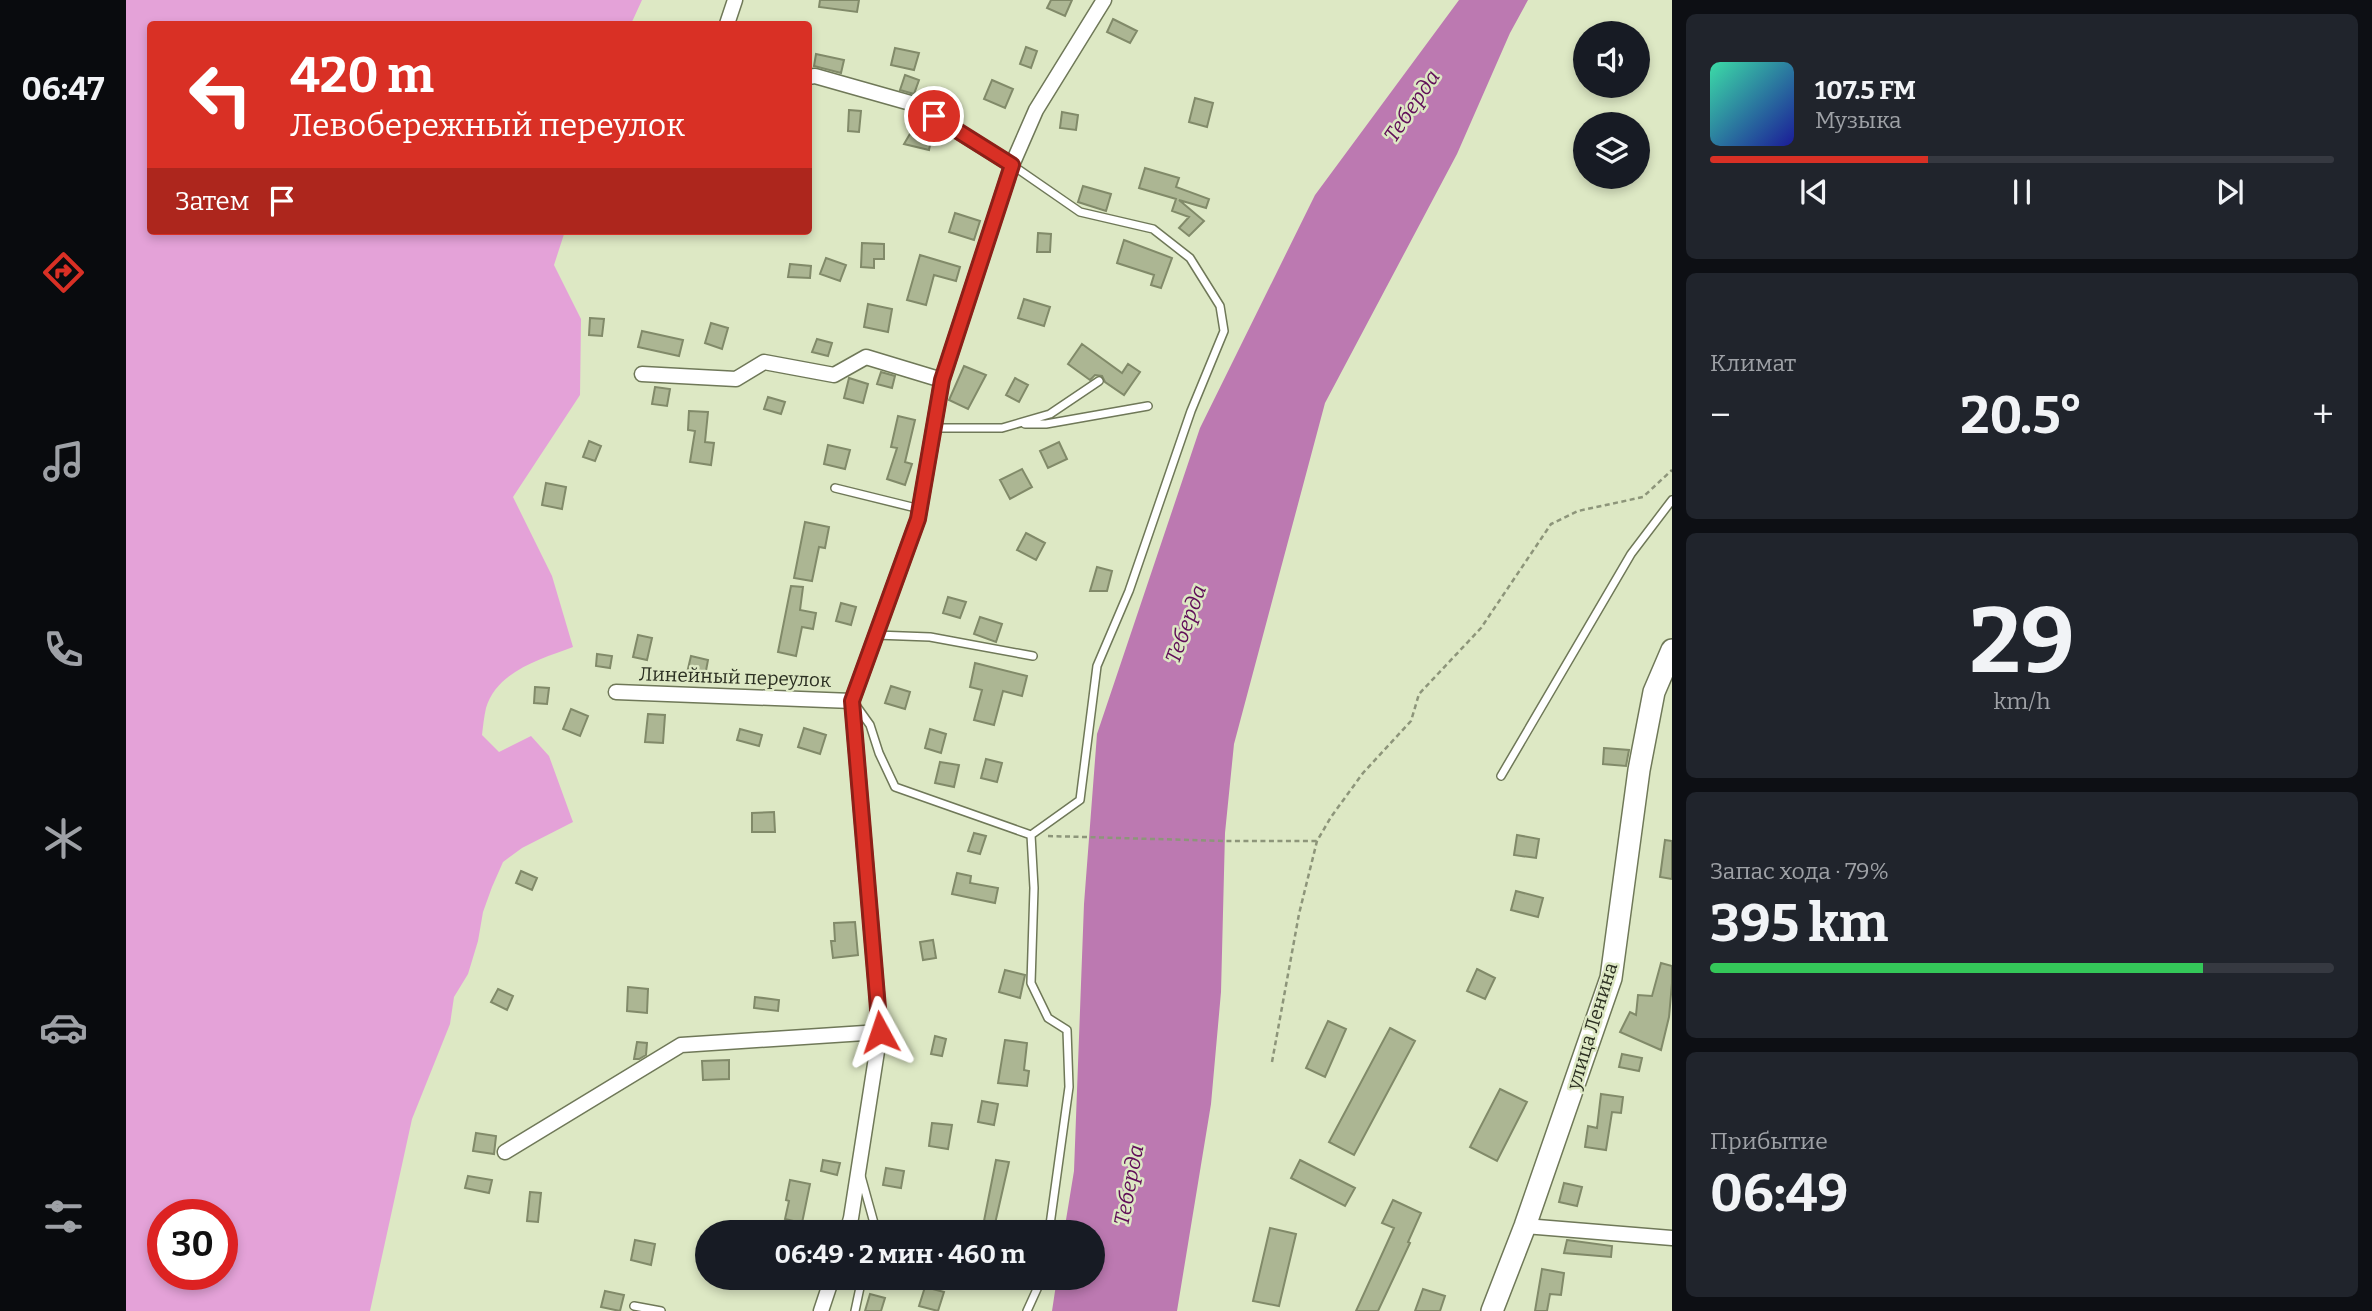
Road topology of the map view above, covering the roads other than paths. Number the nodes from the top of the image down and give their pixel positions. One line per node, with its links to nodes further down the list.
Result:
1 (735, 0): 3 (street)
2 (1104, 0): 5 (street)
3 (728, 21)
4 (812, 77): 5 (street)
5 (1012, 165): 7 (street); 21 (lane)
6 (642, 374): 7 (street)
7 (942, 380): 11 (street)
8 (1099, 381): 10 (lane)
9 (1149, 407): 10 (lane)
10 (1014, 425): 11 (lane)
11 (933, 428): 14 (street)
12 (835, 488): 14 (lane)
13 (1672, 500): 20 (lane)
14 (920, 509): 15 (street)
15 (876, 635): 17 (lane); 19 (street)
16 (1672, 650): 28 (main road, улица Ленина)
17 (1033, 656)
18 (616, 692): 19 (street, Линейный переулок)
19 (852, 701): 21 (lane); 22 (street)
20 (1501, 776)
21 (1031, 835): 27 (lane)
22 (880, 1032): 23 (street); 24 (street)
23 (505, 1152)
24 (859, 1168): 25 (street); 26 (lane)
25 (850, 1220)
26 (873, 1220)
27 (1051, 1220)
28 (1525, 1226): 29 (street); 38 (main road, улица Ленина)
29 (1672, 1238)
30 (828, 1290): 35 (street)
31 (859, 1290): 36 (lane)
32 (1037, 1290): 37 (lane)
33 (634, 1306): 34 (lane)
34 (661, 1311)
35 (821, 1311)
36 (855, 1311)
37 (1027, 1311)
38 (1492, 1311)

